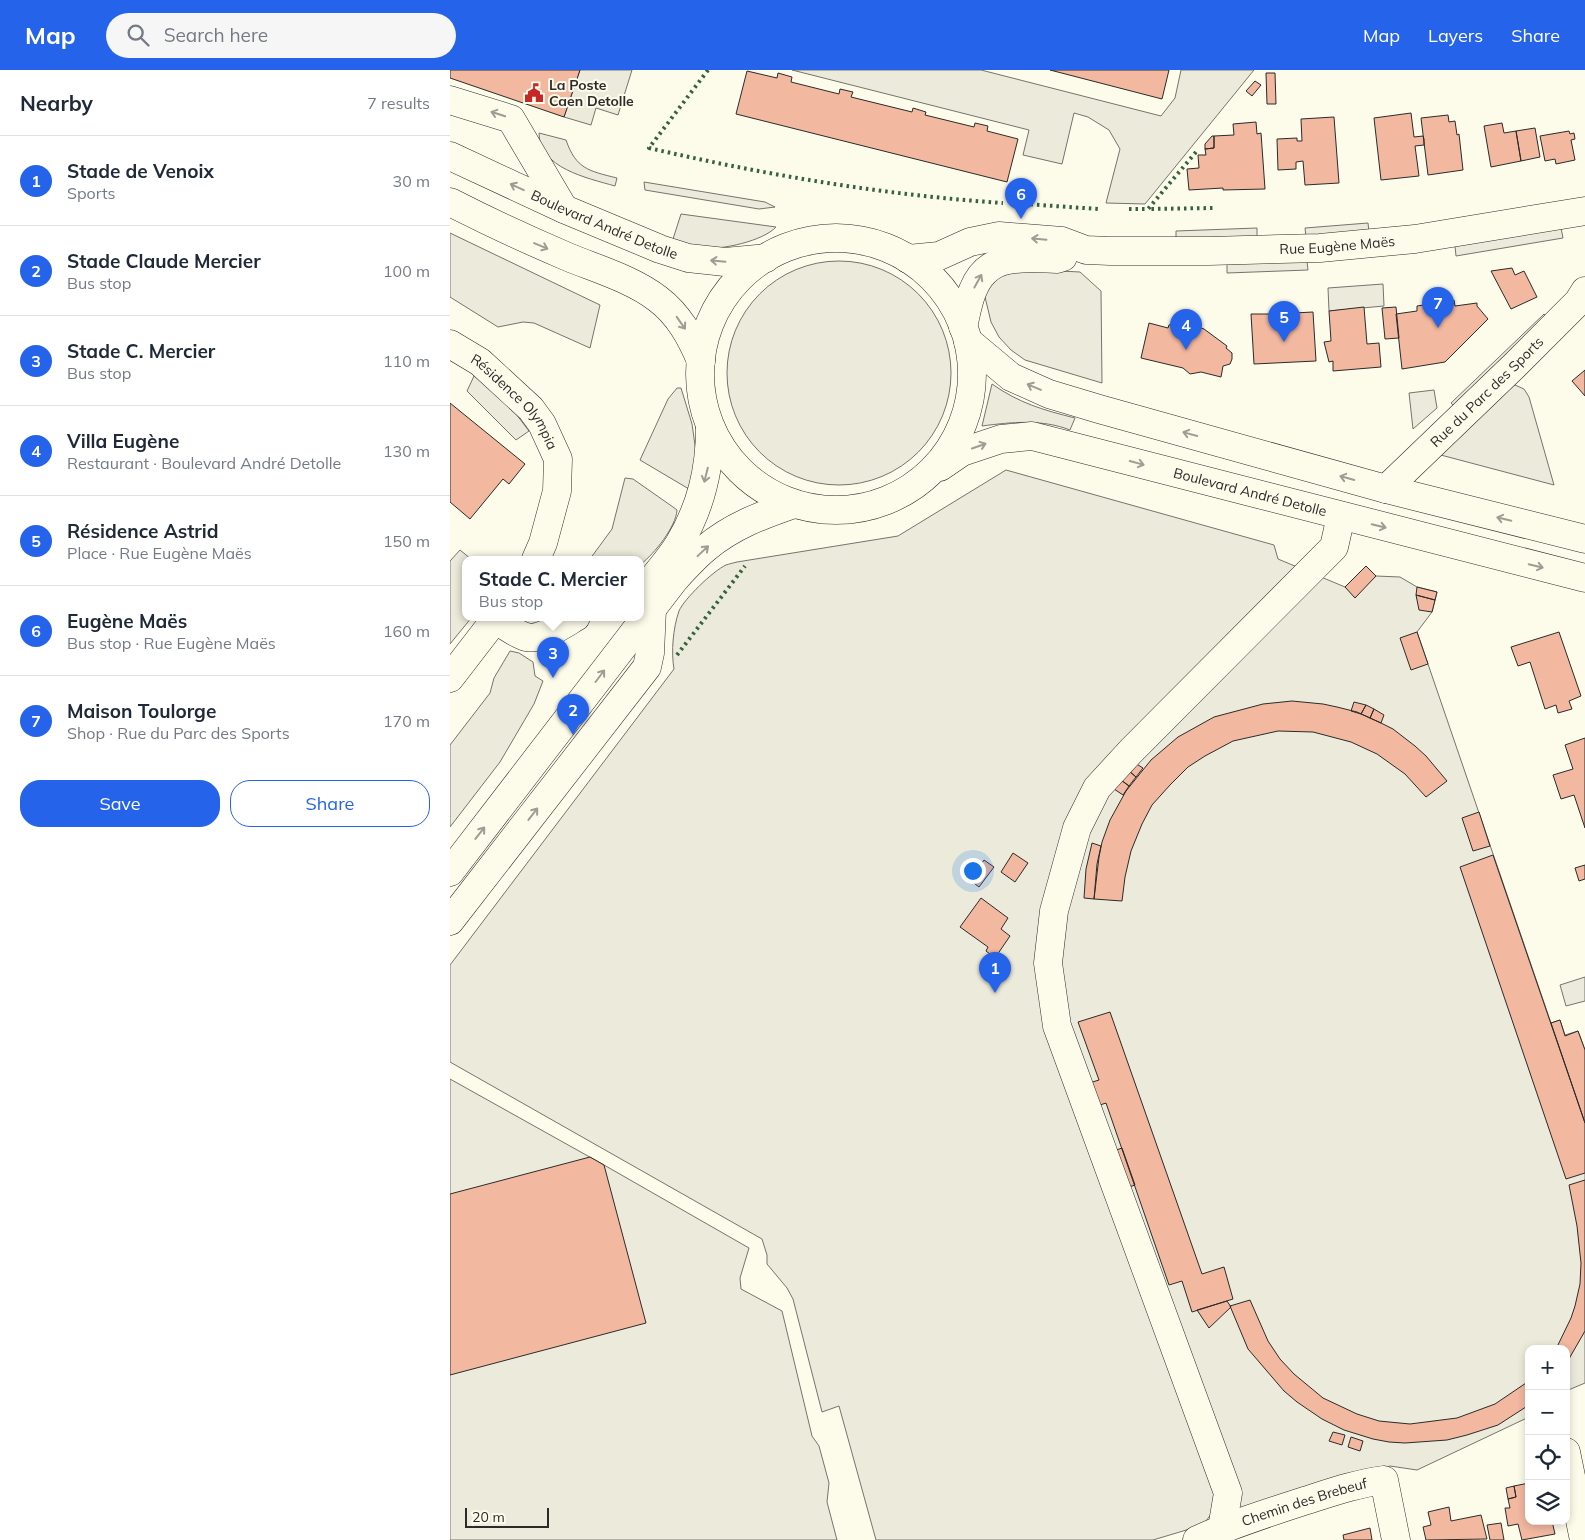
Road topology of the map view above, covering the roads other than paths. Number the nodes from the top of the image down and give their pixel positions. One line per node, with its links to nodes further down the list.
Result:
1 (450, 100): 4 (main road, one-way to 1)
2 (450, 156): 4 (main road, Boulevard André Detolle, one-way to 2)
3 (450, 202): 12 (main road, one-way to 12)
4 (564, 209): 7 (main road, Boulevard André Detolle, one-way to 4)
5 (1585, 212): 6 (main road, Rue Eugène Maës)
6 (1086, 250): 8 (main road, Rue Eugène Maës, one-way to 8); 10 (main road, Rue Eugène Maës, one-way to 6)
7 (766, 258): 8 (main road); 12 (main road)
8 (908, 259): 10 (main road)
9 (1585, 291): 15 (main road, Rue du Parc des Sports)
10 (965, 334): 14 (main road); 15 (main road, one-way to 10)
11 (450, 344): 19 (main road, Résidence Olympia)
12 (701, 361): 13 (main road)
13 (710, 427): 16 (main road); 21 (main road, one-way to 21)
14 (922, 479): 16 (main road); 17 (main road, Boulevard André Detolle, one-way to 17)
15 (1386, 488): 18 (main road, one-way to 15)
16 (794, 504): 21 (main road, one-way to 16)
17 (1341, 516): 20 (main road, Boulevard André Detolle, one-way to 20); 32 (main road)
18 (1585, 539)
19 (538, 556)
20 (1585, 578)
21 (646, 592): 30 (main road, one-way to 21)
22 (494, 621): 27 (main road)
23 (501, 621): 24 (main road)
24 (569, 621)
25 (620, 621): 28 (main road)
26 (626, 621): 29 (main road, one-way to 26)
27 (450, 678)
28 (450, 842)
29 (450, 872)
30 (450, 922)
31 (1570, 1472): 35 (main road)
32 (1222, 1529): 33 (main road, Chemin des Brebeuf); 34 (main road, Chemin des Brebeuf)
33 (1197, 1540)
34 (1396, 1540)
35 (1584, 1540)

